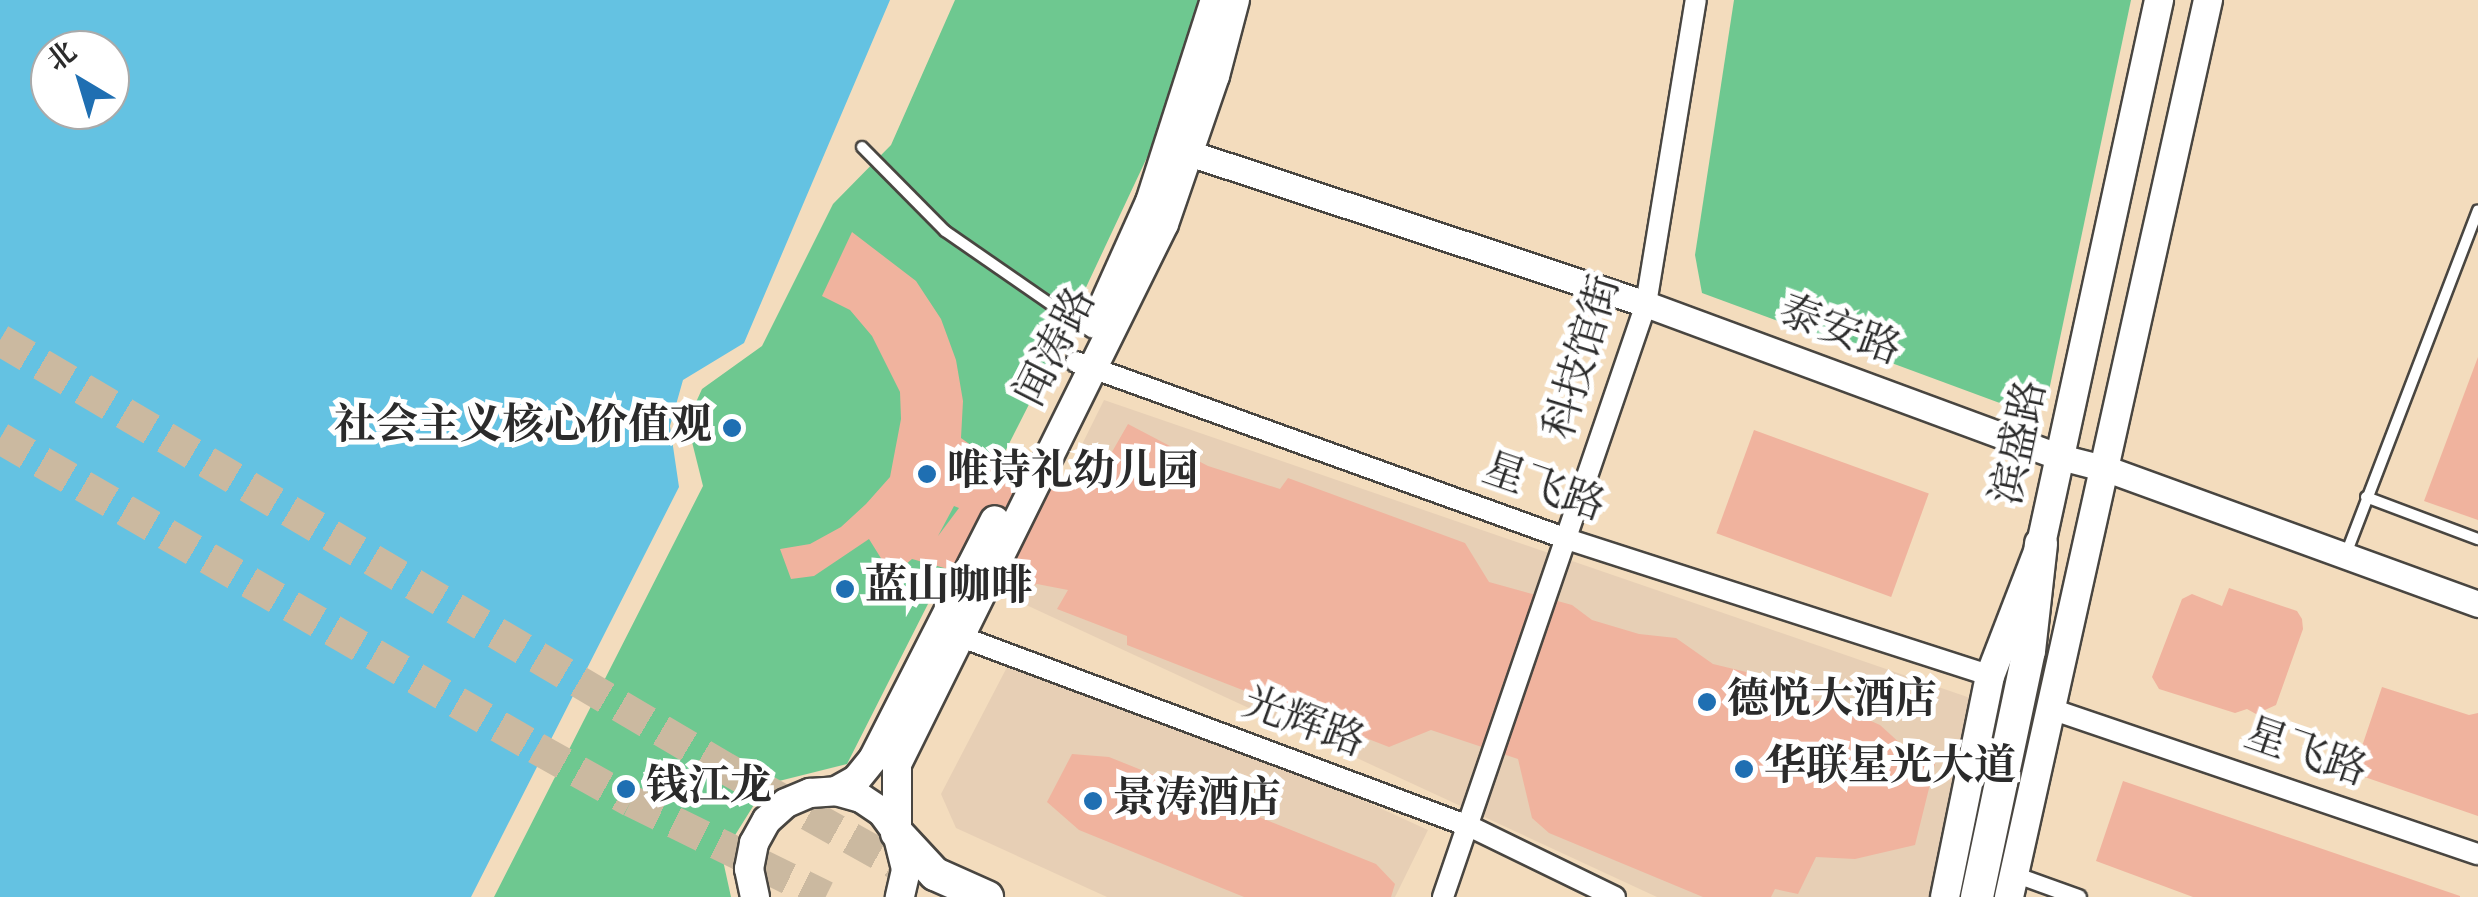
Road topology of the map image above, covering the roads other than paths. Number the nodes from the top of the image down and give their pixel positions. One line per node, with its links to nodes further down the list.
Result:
1 (1215, 0): 7 (main road, 闻涛路)
2 (1235, 0): 7 (main road, 闻涛路)
3 (1696, 0): 9 (street, 科技馆街)
4 (2159, 0): 12 (main road, 滨盛路)
5 (2208, 0): 13 (main road, 滨盛路)
6 (862, 147): 10 (lane)
7 (1179, 150): 9 (street, 泰安路); 10 (main road, 闻涛路); 11 (main road, 闻涛路)
8 (2478, 210): 14 (lane)
9 (1646, 304): 12 (street, 泰安路); 16 (street, 科技馆街)
10 (1091, 332): 11 (main road, 闻涛路)
11 (1083, 367): 16 (street, 星飞路); 20 (main road, 闻涛路); 23 (main road, 闻涛路)
12 (2060, 457): 13 (street, 泰安路); 17 (main road, 滨盛路)
13 (2107, 469): 18 (street, 泰安路); 22 (main road, 滨盛路)
14 (2366, 497): 15 (lane); 18 (lane)
15 (2478, 539)
16 (1566, 540): 21 (street, 星飞路); 24 (street, 科技馆街)
17 (2041, 544): 21 (main road, 滨盛路); 34 (main road)
18 (2346, 556): 19 (street, 泰安路)
19 (2478, 604)
20 (959, 636): 24 (street, 光辉路); 25 (main road, 闻涛路)
21 (1990, 676): 33 (main road, 滨盛路)
22 (2051, 708): 26 (street, 星飞路); 27 (main road, 滨盛路)
23 (836, 791): 25 (main road); 28 (main road, 闻涛路)
24 (1471, 828): 31 (street, 科技馆街); 32 (street, 光辉路)
25 (898, 833): 29 (main road, 闻涛路); 30 (main road)
26 (2478, 854)
27 (2011, 886): 35 (street)
28 (755, 897)
29 (900, 897)
30 (987, 897)
31 (1443, 897)
32 (1614, 897)
33 (1944, 897)
34 (1978, 897)
35 (2078, 897)

